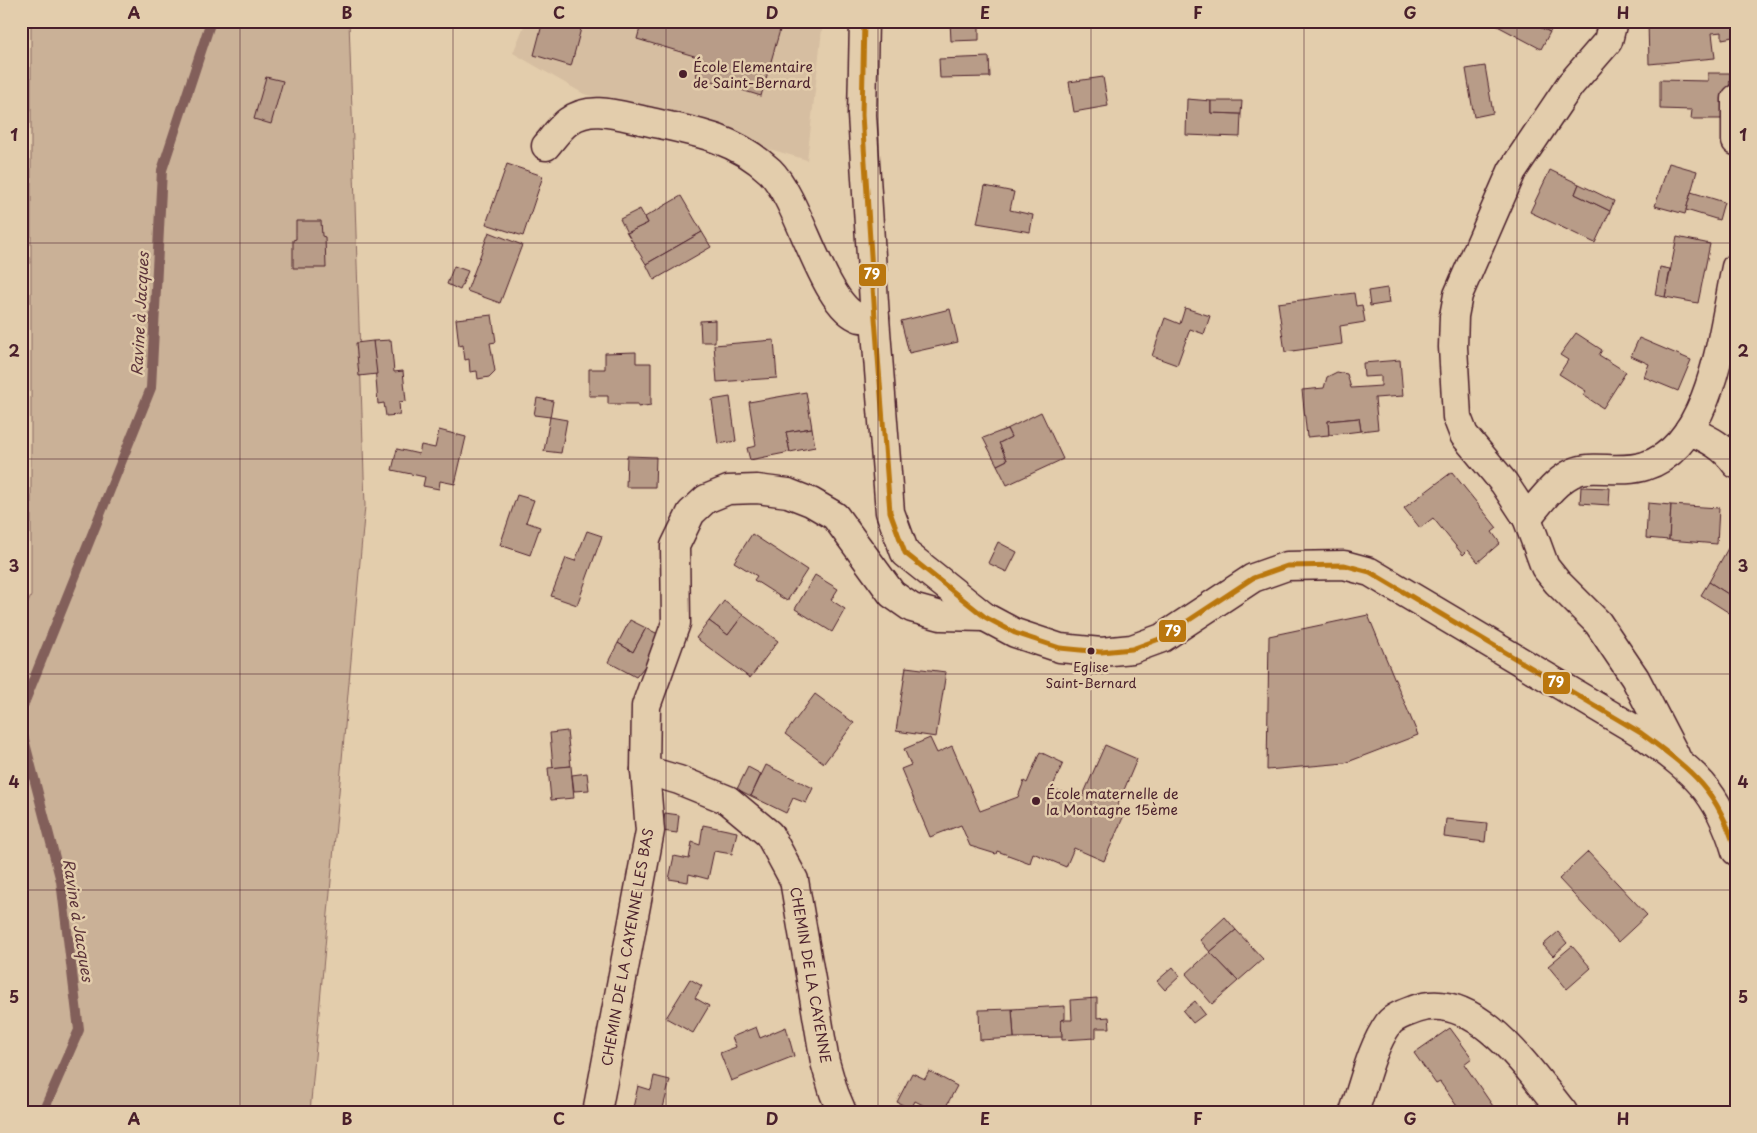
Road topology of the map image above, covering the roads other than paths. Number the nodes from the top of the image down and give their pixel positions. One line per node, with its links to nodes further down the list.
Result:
1 (864, 21): 7 (street)
2 (1613, 21): 10 (street)
3 (1736, 98): 4 (street)
4 (1736, 141)
5 (546, 146): 7 (street)
6 (1736, 267): 8 (street)
7 (875, 318): 11 (street)
8 (1689, 430): 9 (street); 10 (street)
9 (1736, 464)
10 (1526, 518): 12 (street)
11 (985, 617): 12 (street); 13 (street, CHEMIN DE LA CAYENNE LES BAS)
12 (1677, 760): 14 (street)
13 (645, 770): 15 (street, CHEMIN DE LA CAYENNE LES BAS); 16 (street, CHEMIN DE LA CAYENNE)
14 (1736, 851)
15 (597, 1112)
16 (842, 1112)
17 (1354, 1112): 18 (street)
18 (1563, 1112)

